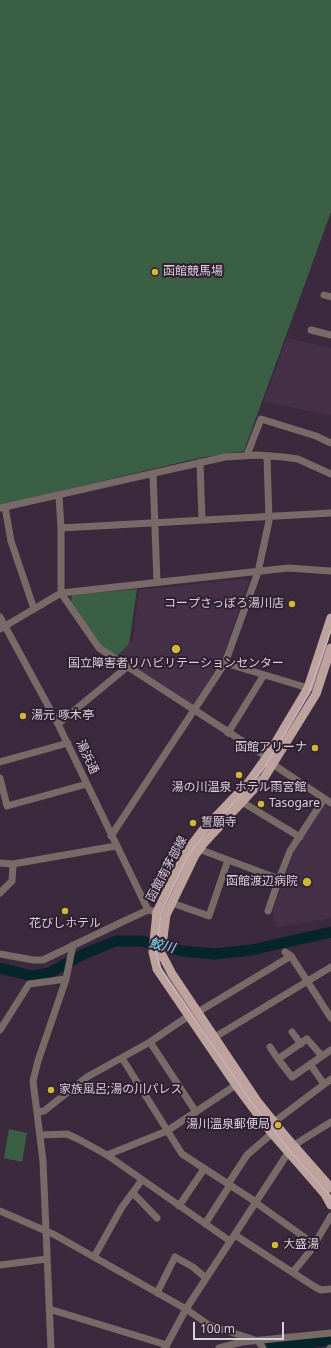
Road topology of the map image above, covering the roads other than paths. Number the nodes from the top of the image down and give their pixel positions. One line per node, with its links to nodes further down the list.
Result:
1 (311, 330): 2 (street)
2 (331, 335)
3 (331, 443): 4 (street)
4 (247, 455): 5 (street); 6 (street)
5 (267, 456): 8 (street); 12 (street)
6 (200, 462): 7 (street); 13 (street)
7 (153, 474): 9 (street); 14 (street)
8 (331, 474)
9 (59, 496): 10 (street); 15 (street)
10 (3, 508): 20 (street)
11 (331, 513): 12 (street)
12 (269, 516): 13 (street); 16 (street)
13 (202, 520): 14 (street)
14 (155, 522): 15 (street); 18 (street)
15 (61, 528): 19 (street)
16 (258, 572): 17 (street); 18 (street); 25 (street)
17 (331, 572)
18 (157, 582): 19 (street)
19 (61, 593): 20 (street); 26 (street)
20 (34, 609): 23 (street)
21 (0, 617): 23 (street, 湯浜通)
22 (331, 618): 28 (main road, 函館南茅部線)
23 (3, 628): 30 (street, 湯浜通)
24 (331, 648): 33 (main road, 函館南茅部線)
25 (225, 663): 28 (street); 29 (street)
26 (127, 667): 29 (street); 30 (street)
27 (262, 678): 31 (street)
28 (308, 688): 33 (main road, 函館南茅部線)
29 (194, 711): 31 (street); 40 (street)
30 (58, 724): 32 (street, 湯浜通)
31 (228, 733): 33 (street)
32 (68, 743): 34 (street); 36 (street, 湯浜通)
33 (270, 761): 37 (street); 38 (main road, 函館南茅部線); 43 (main road, 函館南茅部線)
34 (0, 762)
35 (0, 778): 36 (street)
36 (87, 784): 40 (street, 湯浜通)
37 (324, 798): 39 (street); 41 (street)
38 (242, 802): 41 (street); 44 (main road, 函館南茅部線)
39 (331, 803)
40 (111, 836): 42 (street, 湯浜通)
41 (300, 837): 48 (street)
42 (116, 846): 47 (street); 52 (street, 湯浜通)
43 (190, 846): 44 (street); 52 (main road, 函館南茅部線)
44 (199, 849): 45 (street); 50 (main road, 函館南茅部線)
45 (228, 860): 48 (street); 50 (street)
46 (0, 863): 47 (street)
47 (13, 864): 49 (street)
48 (279, 879): 51 (street)
49 (0, 893)
50 (172, 903): 52 (main road, 函館南茅部線)
51 (268, 911)
52 (157, 913): 53 (street); 58 (main road, 函館南茅部線)
53 (73, 945): 54 (street); 56 (street)
54 (0, 954)
55 (331, 967): 57 (street)
56 (66, 979): 60 (street); 74 (street)
57 (308, 982): 58 (street); 59 (street); 62 (street)
58 (194, 1014): 62 (main road, 函館南茅部線); 63 (street); 73 (main road, 函館南茅部線)
59 (331, 1018)
60 (0, 1030)
61 (292, 1032): 64 (street)
62 (215, 1037): 76 (main road, 函館南茅部線)
63 (150, 1042): 68 (street); 75 (street)
64 (301, 1044): 67 (street); 69 (street)
65 (270, 1047): 69 (street)
66 (331, 1050): 67 (street)
67 (322, 1056): 70 (street)
68 (122, 1058): 74 (street); 78 (street)
69 (278, 1059): 70 (street)
70 (310, 1064): 72 (street)
71 (331, 1079): 72 (street)
72 (324, 1084): 76 (street)
73 (236, 1085): 75 (street); 81 (main road, 函館南茅部線)
74 (37, 1112): 79 (street)
75 (196, 1112): 78 (street)
76 (274, 1122): 81 (main road, 函館南茅部線)
77 (331, 1122): 81 (street)
78 (167, 1132): 82 (street); 83 (street)
79 (41, 1135): 82 (street); 95 (street)
80 (269, 1136): 85 (street)
81 (291, 1150): 86 (main road); 88 (street); 89 (main road)
82 (107, 1155): 84 (street)
83 (204, 1168): 85 (street); 90 (street)
84 (142, 1180): 87 (street); 90 (street)
85 (229, 1184): 88 (street); 94 (street)
86 (331, 1188)
87 (133, 1193): 93 (street); 98 (street)
88 (257, 1204): 96 (street); 97 (street)
89 (331, 1205)
90 (178, 1206): 94 (street)
91 (0, 1211): 95 (street)
92 (331, 1216): 97 (street)
93 (157, 1218)
94 (205, 1224): 96 (street)
95 (46, 1230): 98 (street); 99 (street)
96 (232, 1238): 101 (street); 102 (street)
97 (314, 1244): 101 (street)
98 (94, 1257): 104 (street)
99 (47, 1259): 100 (street); 105 (street)
100 (0, 1265)
101 (293, 1272): 103 (street)
102 (206, 1278): 104 (street); 106 (street)
103 (331, 1289)
104 (158, 1293): 106 (street)
105 (49, 1309): 109 (street); 110 (street)
106 (186, 1309): 108 (street); 109 (street)
107 (331, 1333): 108 (street)
108 (260, 1344): 111 (street)
109 (166, 1346)
110 (51, 1348)
111 (219, 1348)

